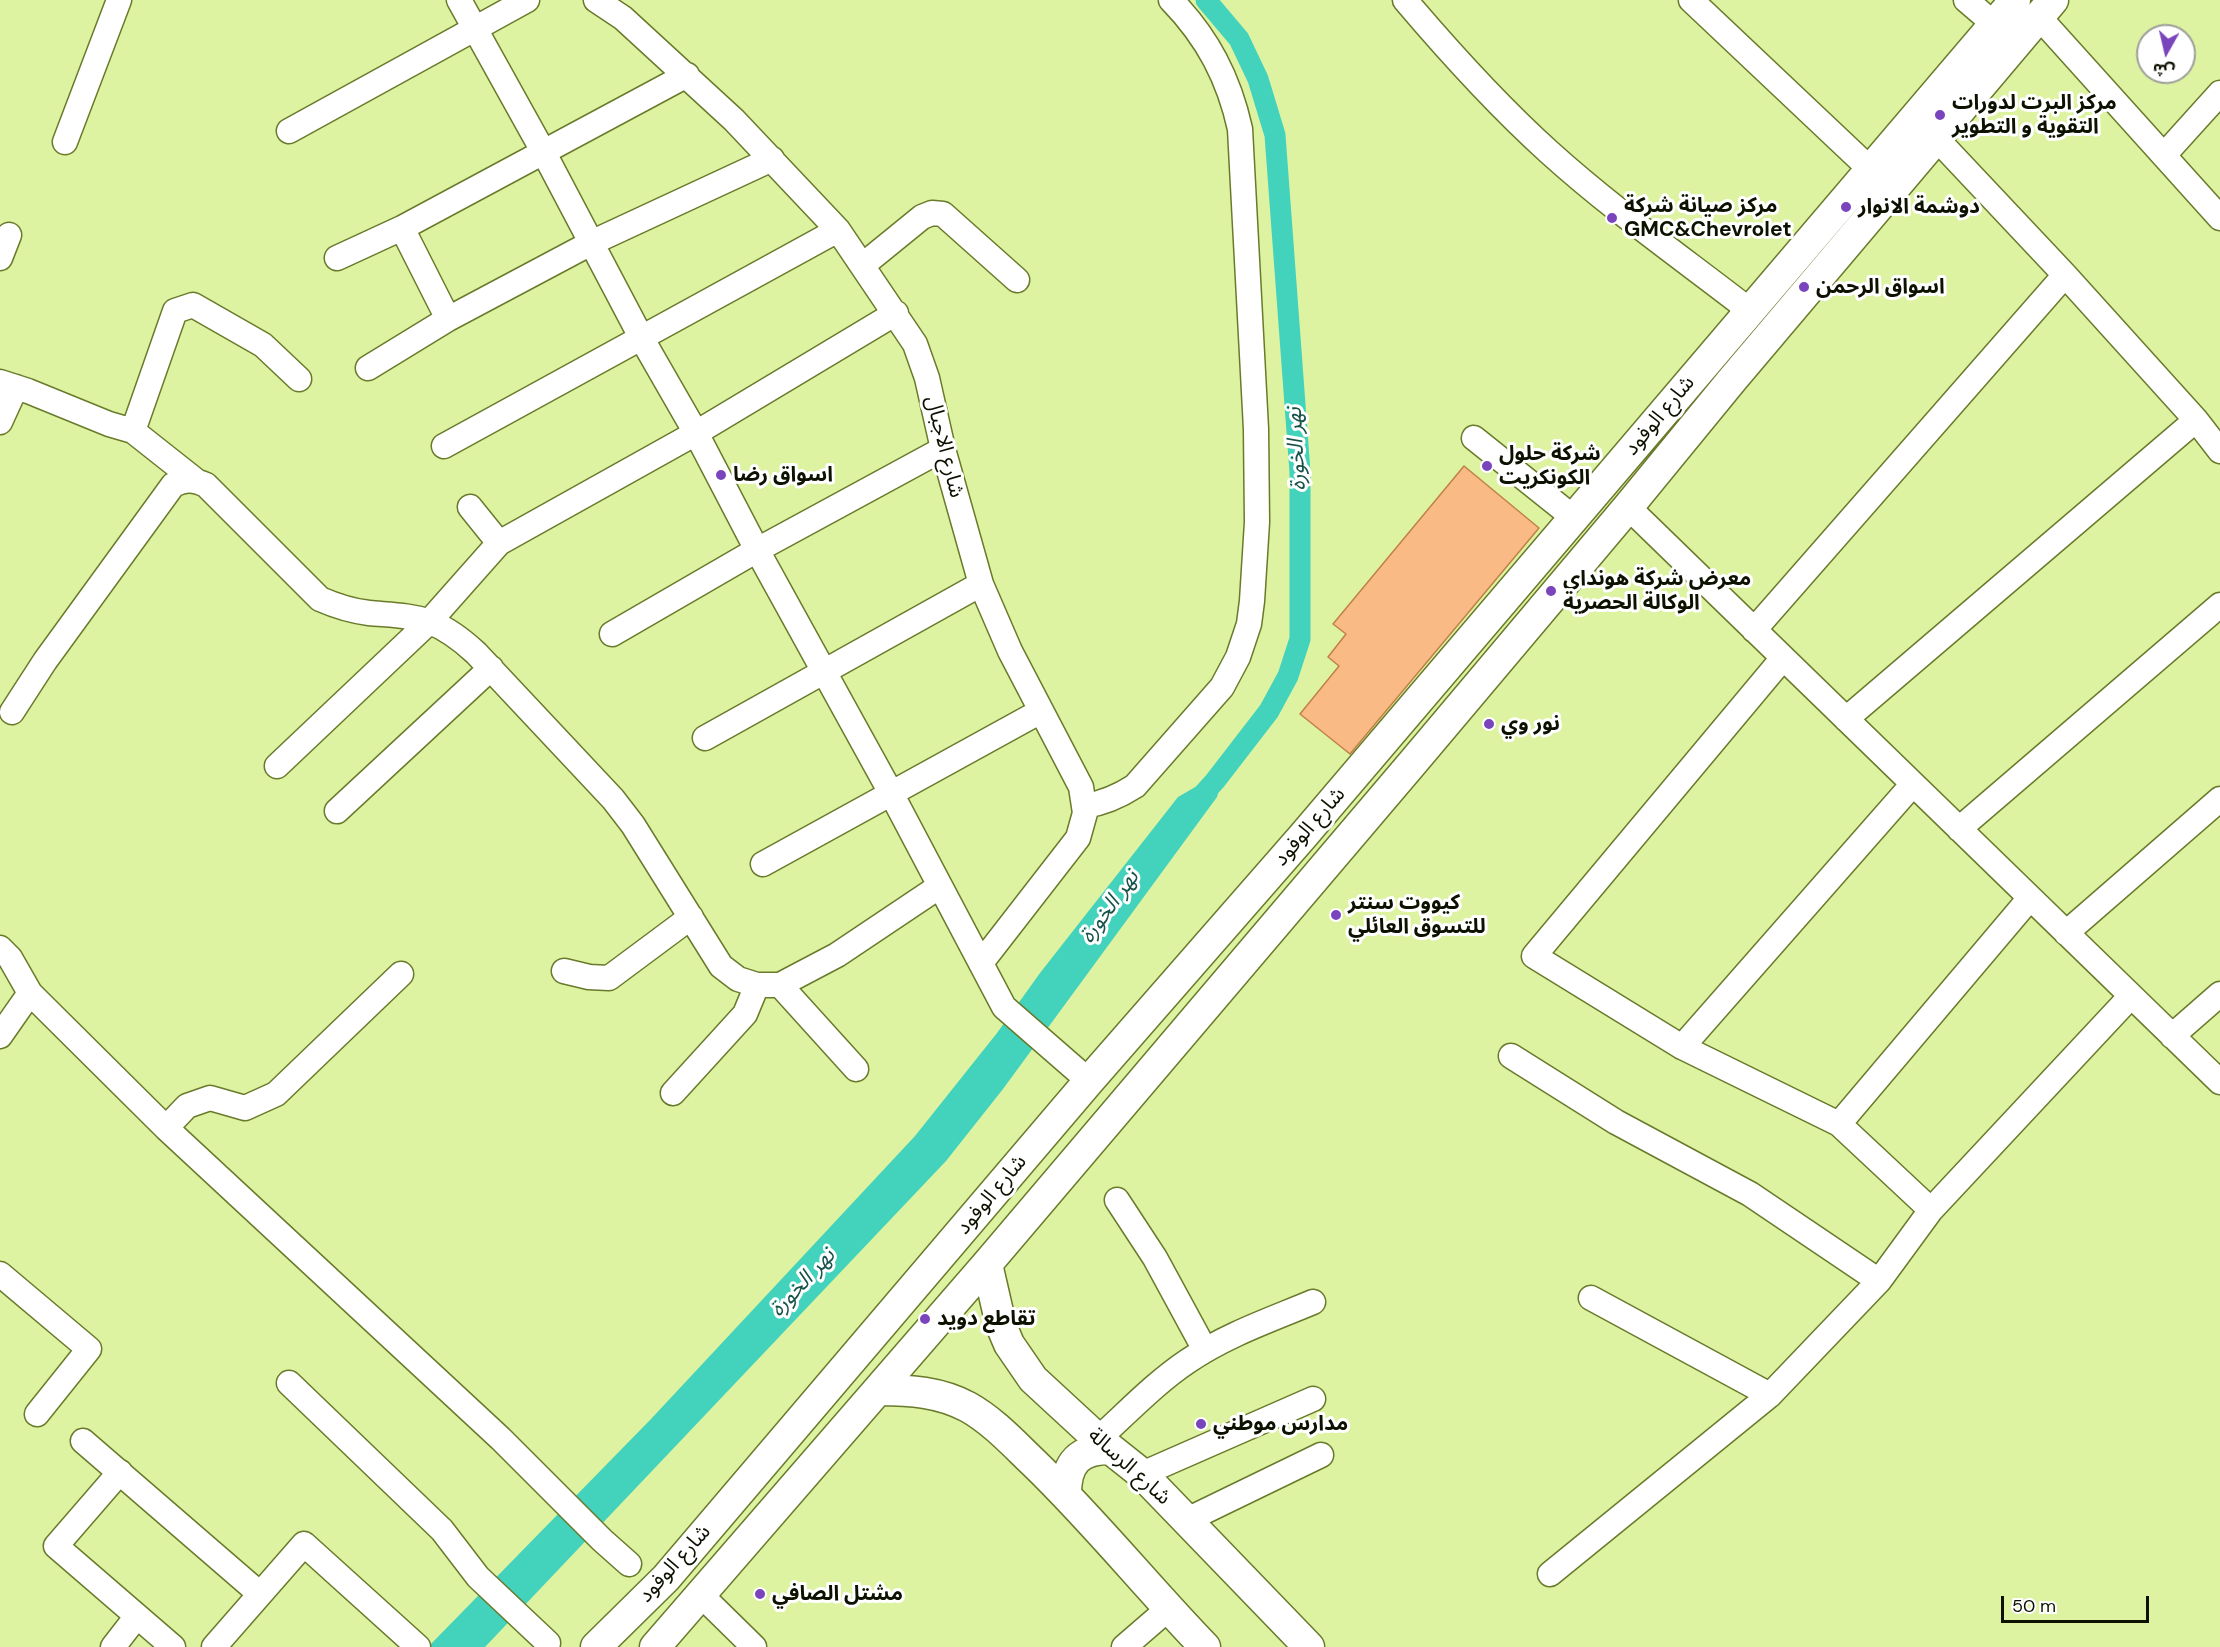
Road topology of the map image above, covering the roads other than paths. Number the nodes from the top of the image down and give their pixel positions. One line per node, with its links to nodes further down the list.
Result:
1 (119, 0): 17 (street)
2 (459, 0): 12 (street)
3 (527, 0): 12 (street)
4 (596, 0): 13 (street, شارع الاجبال)
5 (1172, 0): 69 (street)
6 (1404, 0): 32 (street)
7 (1690, 0): 21 (street)
8 (1966, 0): 11 (street)
9 (2015, 0): 11 (main road, شارع الوفود)
10 (2046, 8): 16 (main road, شارع الوفود); 19 (street)
11 (1994, 24): 21 (main road, شارع الوفود)
12 (476, 27): 15 (street); 18 (street)
13 (687, 75): 18 (street); 20 (street, شارع الاجبال)
14 (2220, 93): 19 (street)
15 (289, 131)
16 (1936, 138): 30 (street); 49 (main road, شارع الوفود)
17 (65, 142)
18 (544, 153): 23 (street); 26 (street)
19 (2165, 154): 22 (street)
20 (771, 159): 24 (street, شارع الاجبال); 26 (street)
21 (1871, 170): 32 (main road, شارع الوفود)
22 (2220, 218)
23 (402, 228): 28 (street); 34 (street)
24 (838, 230): 29 (street, شارع الاجبال); 35 (street)
25 (9, 235): 27 (street)
26 (591, 243): 34 (street); 35 (street)
27 (0, 258)
28 (337, 258)
29 (863, 266): 31 (street); 33 (street, شارع الاجبال)
30 (2065, 275): 39 (street); 56 (street)
31 (1017, 280)
32 (1749, 310): 50 (main road, شارع الوفود)
33 (896, 313): 42 (street); 45 (street, شارع الاجبال)
34 (448, 319): 36 (street)
35 (642, 339): 42 (street); 44 (street)
36 (368, 368)
37 (299, 380): 41 (street)
38 (8, 384): 40 (street); 41 (street)
39 (2196, 420): 46 (street); 63 (street)
40 (0, 422)
41 (133, 431): 47 (street)
42 (696, 433): 51 (street); 52 (street)
43 (1474, 438): 50 (street)
44 (444, 446)
45 (943, 449): 52 (street); 53 (street, شارع الاجبال)
46 (2220, 451)
47 (195, 480): 55 (street); 62 (street)
48 (470, 507): 51 (street)
49 (1628, 507): 56 (street); 97 (main road, شارع الوفود)
50 (1574, 518): 90 (main road, شارع الوفود)
51 (499, 543): 55 (street)
52 (757, 550): 57 (street); 60 (street)
53 (981, 584): 60 (street); 61 (street, شارع الاجبال)
54 (2220, 605): 71 (street)
55 (429, 622): 59 (street); 65 (street)
56 (1754, 630): 58 (street)
57 (612, 634)
58 (1783, 658): 63 (street); 87 (street)
59 (491, 668): 70 (street); 75 (street)
60 (823, 673): 64 (street); 67 (street)
61 (1041, 711): 67 (street); 69 (street, شارع الاجبال)
62 (12, 712)
63 (1846, 719): 66 (street)
64 (705, 738)
65 (276, 766)
66 (1913, 784): 71 (street); 87 (street)
67 (891, 793): 72 (street); 73 (street)
68 (2220, 799): 76 (street)
69 (1085, 806): 78 (street, شارع الاجبال)
70 (337, 811)
71 (1959, 829): 74 (street)
72 (763, 864)
73 (940, 886): 78 (street); 81 (street)
74 (2030, 898): 76 (street); 93 (street)
75 (691, 917): 79 (street); 81 (street)
76 (2066, 933): 84 (street)
77 (0, 948): 82 (street)
78 (981, 963): 90 (street)
79 (564, 971)
80 (401, 974): 94 (street)
81 (768, 985): 89 (street); 92 (street)
82 (30, 993): 85 (street); 94 (street)
83 (2220, 994): 86 (street)
84 (2131, 996): 86 (street); 96 (street)
85 (0, 1036)
86 (2172, 1036): 91 (street)
87 (1682, 1047): 93 (street)
88 (1511, 1056): 99 (street)
89 (856, 1069)
90 (1089, 1081): 126 (main road, شارع الوفود)
91 (2220, 1082)
92 (673, 1094)
93 (1839, 1124): 96 (street)
94 (166, 1128): 115 (street)
95 (1117, 1200): 102 (street)
96 (1930, 1210): 99 (street)
97 (987, 1264): 104 (main road, شارع الوفود); 109 (main road, شارع الرسالة)
98 (0, 1274): 107 (street)
99 (1879, 1281): 105 (street)
100 (1591, 1298): 105 (street)
101 (1313, 1302): 102 (street)
102 (1204, 1350): 109 (street)
103 (290, 1383): 121 (street)
104 (879, 1390): 113 (main road); 118 (main road, شارع الوفود)
105 (1770, 1395): 116 (street)
106 (1313, 1399): 112 (street)
107 (37, 1414)
108 (82, 1441): 111 (street)
109 (1104, 1444): 112 (main road, شارع الرسالة); 113 (main road)
110 (1322, 1455): 114 (street)
111 (120, 1472): 117 (street); 120 (street)
112 (1142, 1474): 114 (main road, شارع الرسالة)
113 (1066, 1494): 119 (main road)
114 (1187, 1520): 131 (main road, شارع الرسالة)
115 (629, 1564)
116 (1550, 1574)
117 (260, 1594): 122 (street); 125 (street)
118 (701, 1595): 127 (main road, شارع الوفود); 128 (street)
119 (1168, 1609): 129 (street); 130 (main road)
120 (137, 1616): 123 (street); 124 (street)
121 (548, 1643)
122 (414, 1646)
123 (113, 1647)
124 (173, 1647)
125 (214, 1647)
126 (596, 1647)
127 (655, 1647)
128 (754, 1647)
129 (1124, 1647)
130 (1205, 1647)
131 (1309, 1647)

